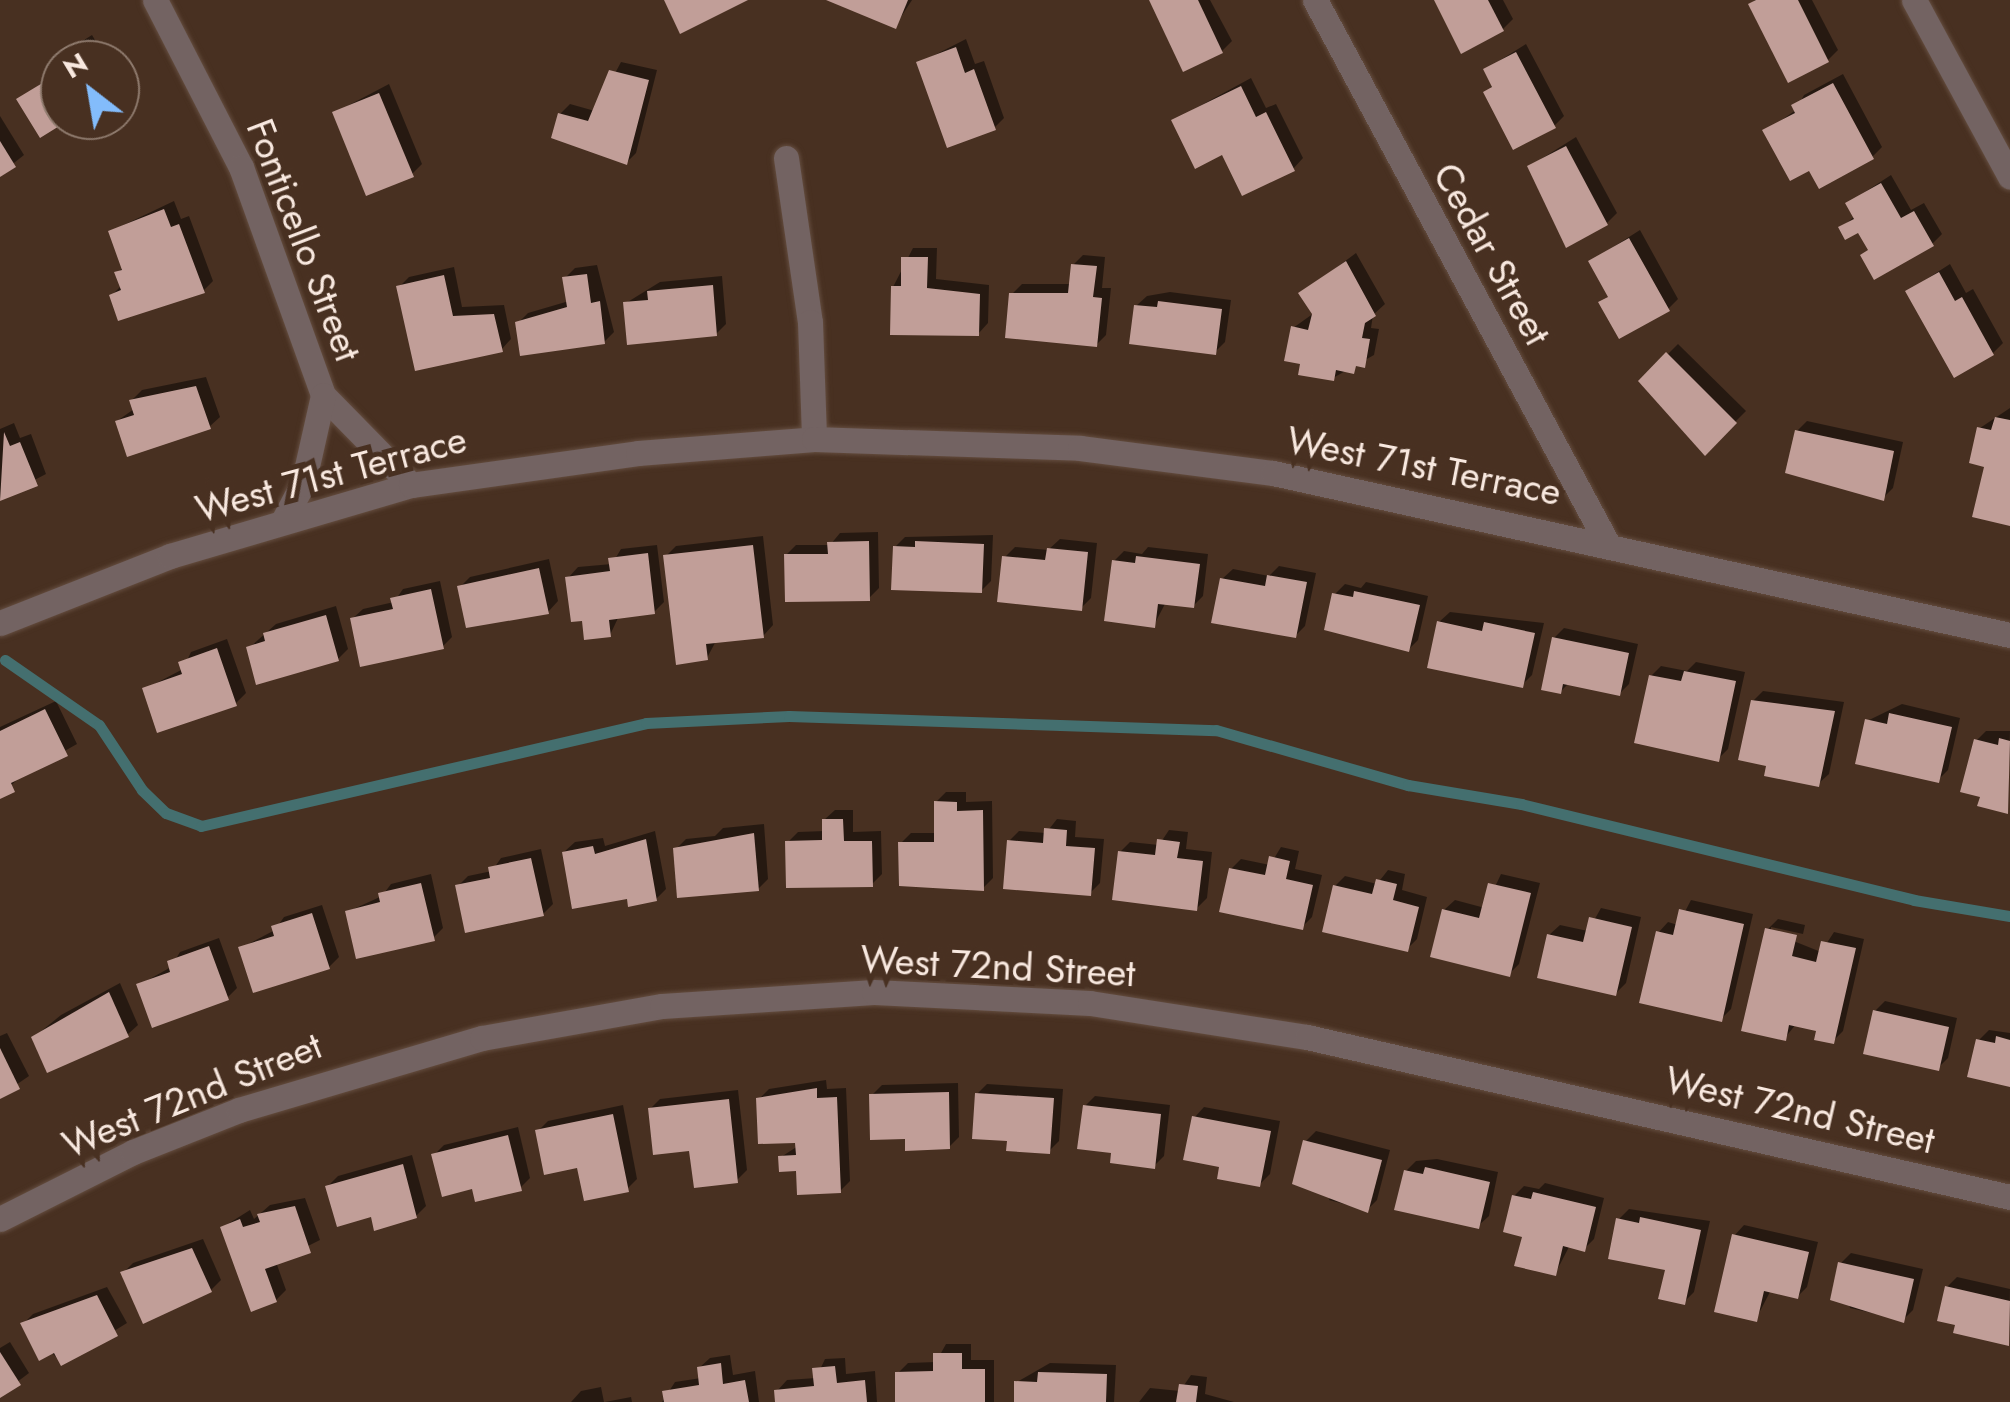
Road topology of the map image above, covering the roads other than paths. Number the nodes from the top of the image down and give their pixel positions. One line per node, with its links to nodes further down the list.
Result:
1 (156, 0): 6 (street, Fonticello Street)
2 (1315, 0): 10 (street, Cedar Street)
3 (1914, 0): 5 (street)
4 (786, 158): 7 (street)
5 (2010, 176)
6 (323, 396): 8 (street, Fonticello Street); 9 (street)
7 (814, 439): 8 (street, West 71st Terrace); 10 (street, West 71st Terrace)
8 (411, 485): 9 (street, West 71st Terrace)
9 (284, 519): 11 (street, West 71st Terrace)
10 (1606, 542): 12 (street, West 71st Terrace)
11 (0, 623)
12 (2010, 635)
13 (2010, 1197): 14 (street, West 72nd Street)
14 (0, 1219)

